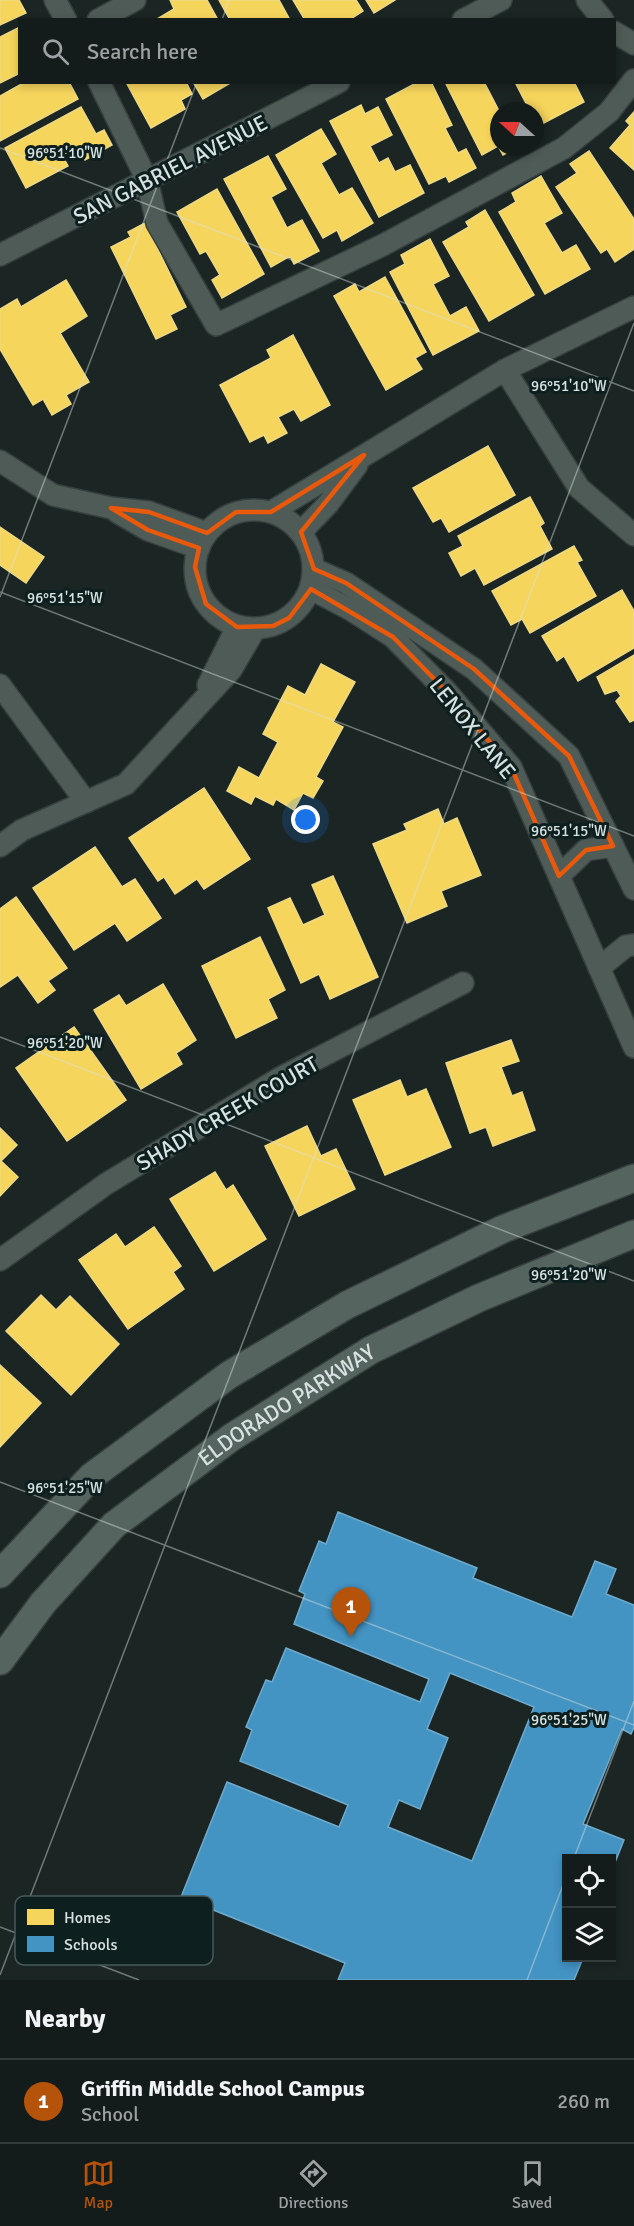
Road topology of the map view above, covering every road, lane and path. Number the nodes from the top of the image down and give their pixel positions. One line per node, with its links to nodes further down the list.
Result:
1 (55, 0): 5 (street)
2 (135, 0): 6 (street)
3 (501, 0): 7 (street)
4 (587, 0): 8 (street)
5 (65, 18)
6 (102, 18)
7 (467, 18)
8 (601, 18)
9 (616, 33): 10 (street)
10 (634, 44)
11 (634, 80): 14 (street)
12 (100, 84): 14 (street)
13 (335, 84): 14 (street, SAN GABRIEL AVENUE)
14 (147, 180): 15 (street, SAN GABRIEL AVENUE)
15 (0, 255)
16 (634, 307): 17 (street)
17 (506, 370): 18 (street); 22 (street)
18 (364, 455): 20 (street); 21 (street)
19 (0, 460): 23 (street)
20 (271, 512): 21 (street); 23 (street)
21 (302, 532): 24 (street)
22 (634, 535)
23 (203, 541): 25 (street)
24 (313, 579): 25 (street); 29 (street, LENOX LANE); 30 (street, LENOX LANE)
25 (246, 628): 27 (street)
26 (0, 686): 27 (street)
27 (86, 802): 28 (street)
28 (0, 846)
29 (613, 846): 30 (street); 31 (street, LENOX LANE)
30 (559, 876): 33 (street, LENOX LANE)
31 (634, 889)
32 (634, 945): 33 (street)
33 (599, 968): 35 (street, LENOX LANE)
34 (463, 983): 38 (street, SHADY CREEK COURT)
35 (634, 1047)
36 (634, 1178): 39 (main road)
37 (634, 1234): 40 (main road, ELDORADO PARKWAY)
38 (0, 1260)
39 (0, 1574)
40 (0, 1661)

